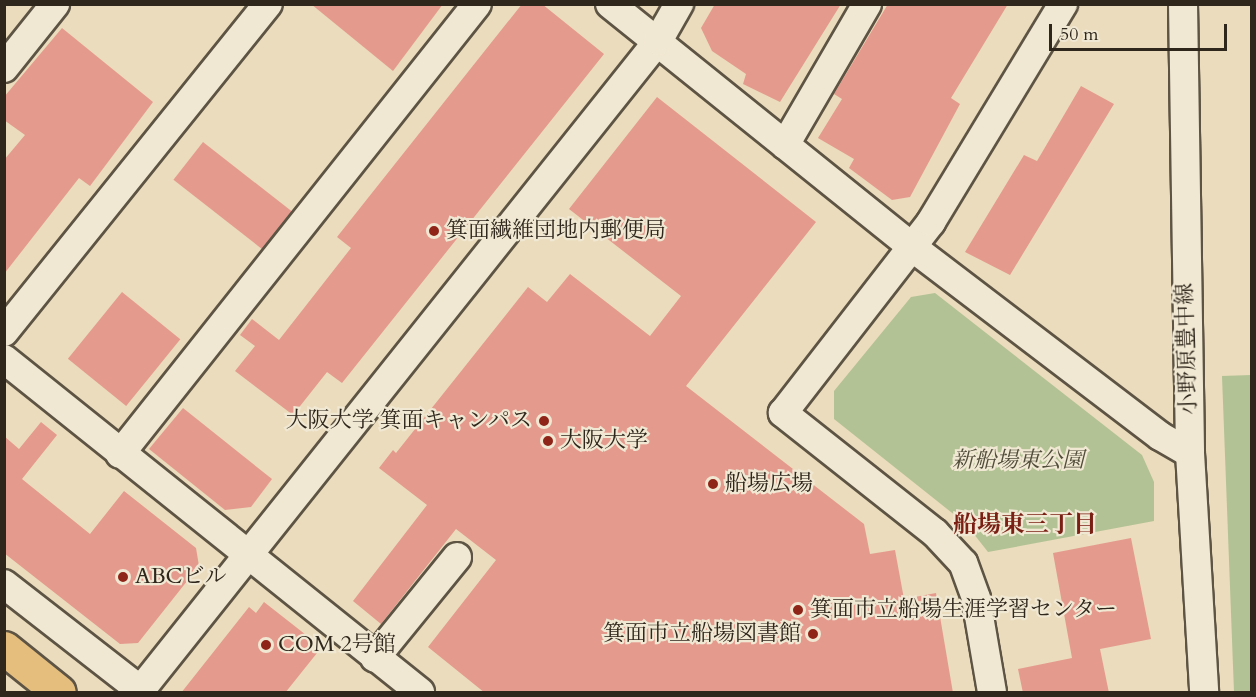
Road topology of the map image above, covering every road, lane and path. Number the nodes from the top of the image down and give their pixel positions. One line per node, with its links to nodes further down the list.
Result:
1 (55, 4): 10 (street)
2 (268, 4): 13 (street)
3 (477, 4): 16 (street)
4 (610, 4): 9 (street)
5 (679, 4): 9 (street)
6 (867, 4): 11 (street)
7 (1063, 4): 12 (street)
8 (1183, 4): 15 (street, 小野原豊中線)
9 (658, 41): 11 (street); 17 (street)
10 (4, 68)
11 (785, 145): 12 (street)
12 (912, 247): 15 (street); 25 (street)
13 (4, 332)
14 (4, 359): 16 (street)
15 (1190, 453): 26 (street, 小野原豊中線)
16 (120, 454): 17 (street)
17 (249, 556): 21 (street); 22 (street)
18 (457, 557): 21 (street)
19 (4, 584): 22 (street)
20 (4, 648): 23 (highway)
21 (375, 658): 24 (street)
22 (139, 691)
23 (59, 693)
24 (420, 693)
25 (992, 693)
26 (1204, 693)

